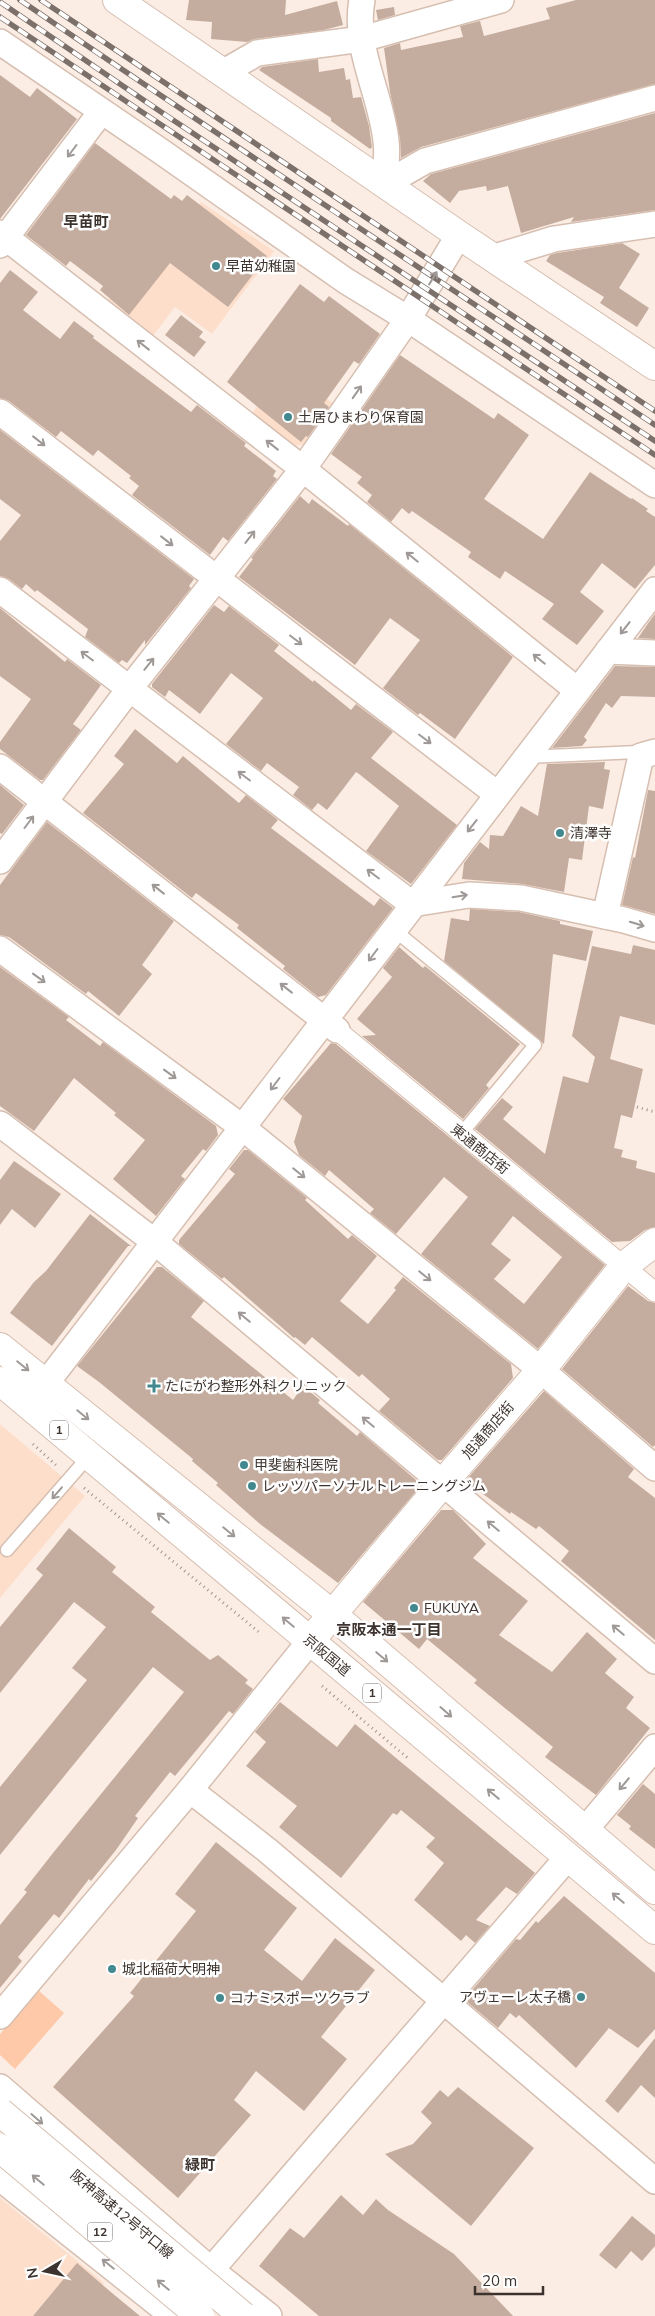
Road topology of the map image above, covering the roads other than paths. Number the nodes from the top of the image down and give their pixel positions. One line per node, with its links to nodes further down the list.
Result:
1 (117, 0): 6 (main road)
2 (362, 0): 4 (street)
3 (501, 0): 4 (street)
4 (362, 39): 6 (street); 9 (street)
5 (0, 42): 8 (street)
6 (224, 72): 9 (main road)
7 (655, 98): 9 (street)
8 (101, 112): 12 (street, one-way to 12); 14 (street)
9 (385, 184): 11 (main road)
10 (655, 224): 13 (street)
11 (459, 235): 13 (main road); 14 (street, one-way to 11)
12 (2, 239): 17 (street, one-way to 12)
13 (495, 258): 15 (main road)
14 (408, 320): 17 (street, one-way to 14); 18 (street)
15 (655, 366)
16 (0, 412): 19 (street, one-way to 19)
17 (303, 469): 19 (street, one-way to 17); 25 (street, one-way to 17)
18 (655, 485)
19 (217, 580): 24 (street, one-way to 19); 29 (street, one-way to 29)
20 (0, 590): 24 (street, one-way to 20)
21 (655, 590): 22 (street, one-way to 22)
22 (608, 651): 23 (street); 25 (street)
23 (655, 653)
24 (130, 688): 30 (street); 32 (street, one-way to 24)
25 (577, 690): 27 (street)
26 (648, 754): 27 (lane); 33 (street)
27 (525, 758): 29 (street)
28 (0, 767): 30 (street)
29 (497, 794): 32 (street, one-way to 32)
30 (45, 801): 31 (street, one-way to 30); 37 (street, one-way to 30)
31 (0, 860)
32 (412, 904): 33 (street, one-way to 33); 34 (street)
33 (605, 916): 35 (street, one-way to 35)
34 (393, 929): 37 (street, one-way to 37); 40 (lane)
35 (655, 929)
36 (0, 949): 39 (street, one-way to 39)
37 (331, 1024): 39 (street, one-way to 39); 40 (street, 東通商店街)
38 (0, 1124): 41 (street)
39 (242, 1127): 41 (street); 46 (street, one-way to 46)
40 (461, 1134): 43 (street, 東通商店街)
41 (155, 1242): 48 (street); 51 (street, one-way to 41)
42 (655, 1242): 43 (main road, 旭通商店街)
43 (624, 1266): 44 (street, 東通商店街); 46 (main road, 旭通商店街)
44 (655, 1292)
45 (0, 1347): 48 (main road, 京阪国道 / 1, one-way to 48)
46 (541, 1370): 50 (street); 51 (main road, 旭通商店街)
47 (0, 1381): 48 (main road, 京阪国道 / 1)
48 (38, 1394): 49 (main road, 京阪国道 / 1); 53 (main road, 京阪国道 / 1, one-way to 53)
49 (89, 1456): 52 (lane, one-way to 52); 54 (main road, 京阪国道 / 1, one-way to 49)
50 (655, 1468)
51 (442, 1484): 53 (main road, 旭通商店街); 55 (street, one-way to 51)
52 (7, 1550)
53 (333, 1615): 54 (main road, 旭通商店街); 58 (main road, 京阪国道 / 1, one-way to 58)
54 (310, 1641): 57 (street); 59 (main road, 京阪国道 / 1, one-way to 54)
55 (655, 1661)
56 (655, 1747): 58 (street, one-way to 58)
57 (190, 1790): 62 (street); 63 (street)
58 (584, 1831): 60 (main road, 京阪国道 / 1)
59 (568, 1857): 61 (main road, 京阪国道 / 1, one-way to 59); 62 (street)
60 (655, 1890)
61 (655, 1930)
62 (444, 2000): 68 (street); 69 (street)
63 (0, 2016)
64 (0, 2087): 69 (street, one-way to 69)
65 (0, 2112): 73 (main road, 阪神高速12号守口線, bridge)
66 (0, 2148): 72 (main road, 阪神高速12号守口線 / 12, one-way to 66, bridge)
67 (0, 2178): 70 (street, one-way to 67)
68 (655, 2181)
69 (211, 2270): 71 (street); 74 (street)
70 (157, 2311)
71 (177, 2316)
72 (200, 2316)
73 (243, 2316)
74 (269, 2316)

